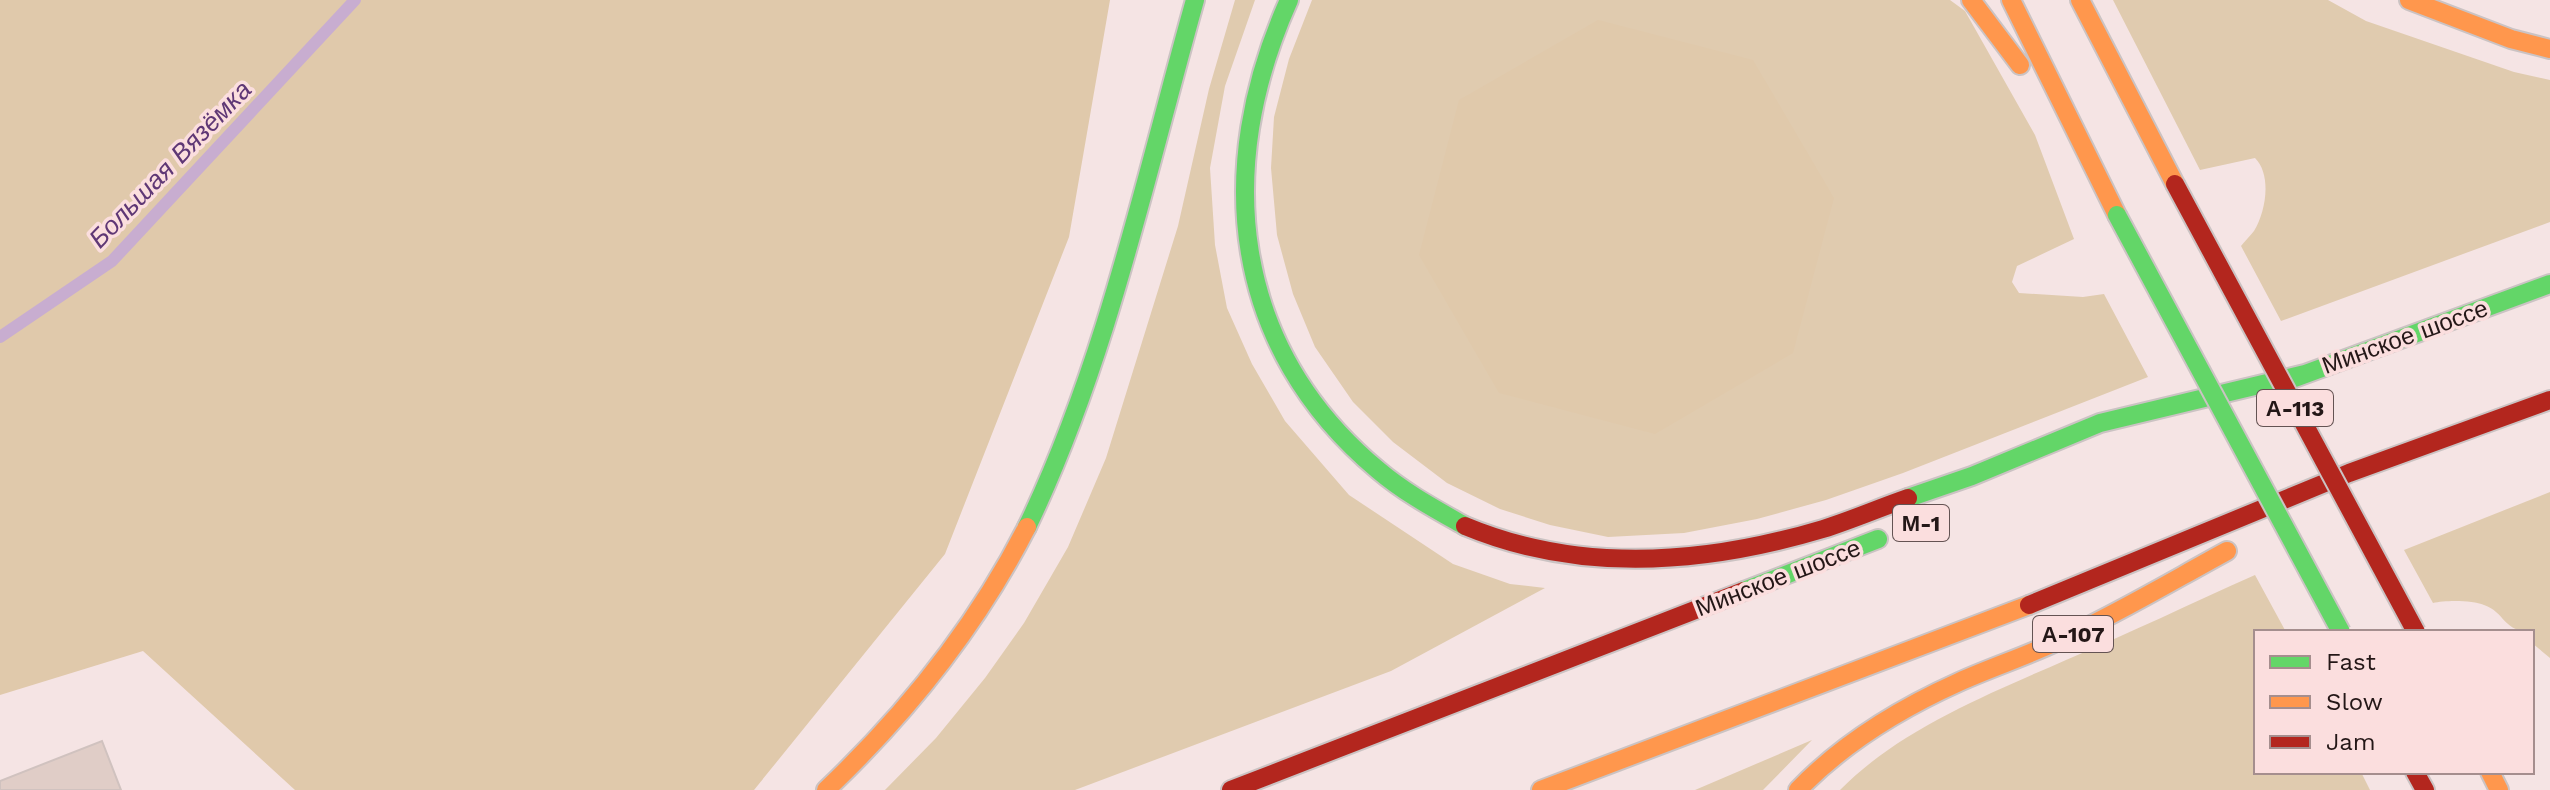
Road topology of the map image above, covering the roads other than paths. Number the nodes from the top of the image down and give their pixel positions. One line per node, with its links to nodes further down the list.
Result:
1 (1195, 0): 17 (highway)
2 (1289, 0): 10 (highway)
3 (1971, 0): 8 (highway)
4 (2011, 0): 8 (highway, А-113)
5 (2080, 0): 16 (highway, А-113, bridge)
6 (2409, 0): 7 (highway)
7 (2550, 49)
8 (2084, 150): 15 (highway, А-113, bridge)
9 (2550, 284): 10 (highway, Минское шоссе)
10 (2305, 374): 12 (highway, Минское шоссе)
11 (2550, 400): 13 (highway)
12 (2171, 426)
13 (2349, 473): 19 (highway); 20 (highway, А-107)
14 (1889, 535): 18 (highway, Минское шоссе / М-1)
15 (2340, 630)
16 (2415, 630)
17 (826, 790)
18 (1231, 790)
19 (1541, 790)
20 (1798, 790)

